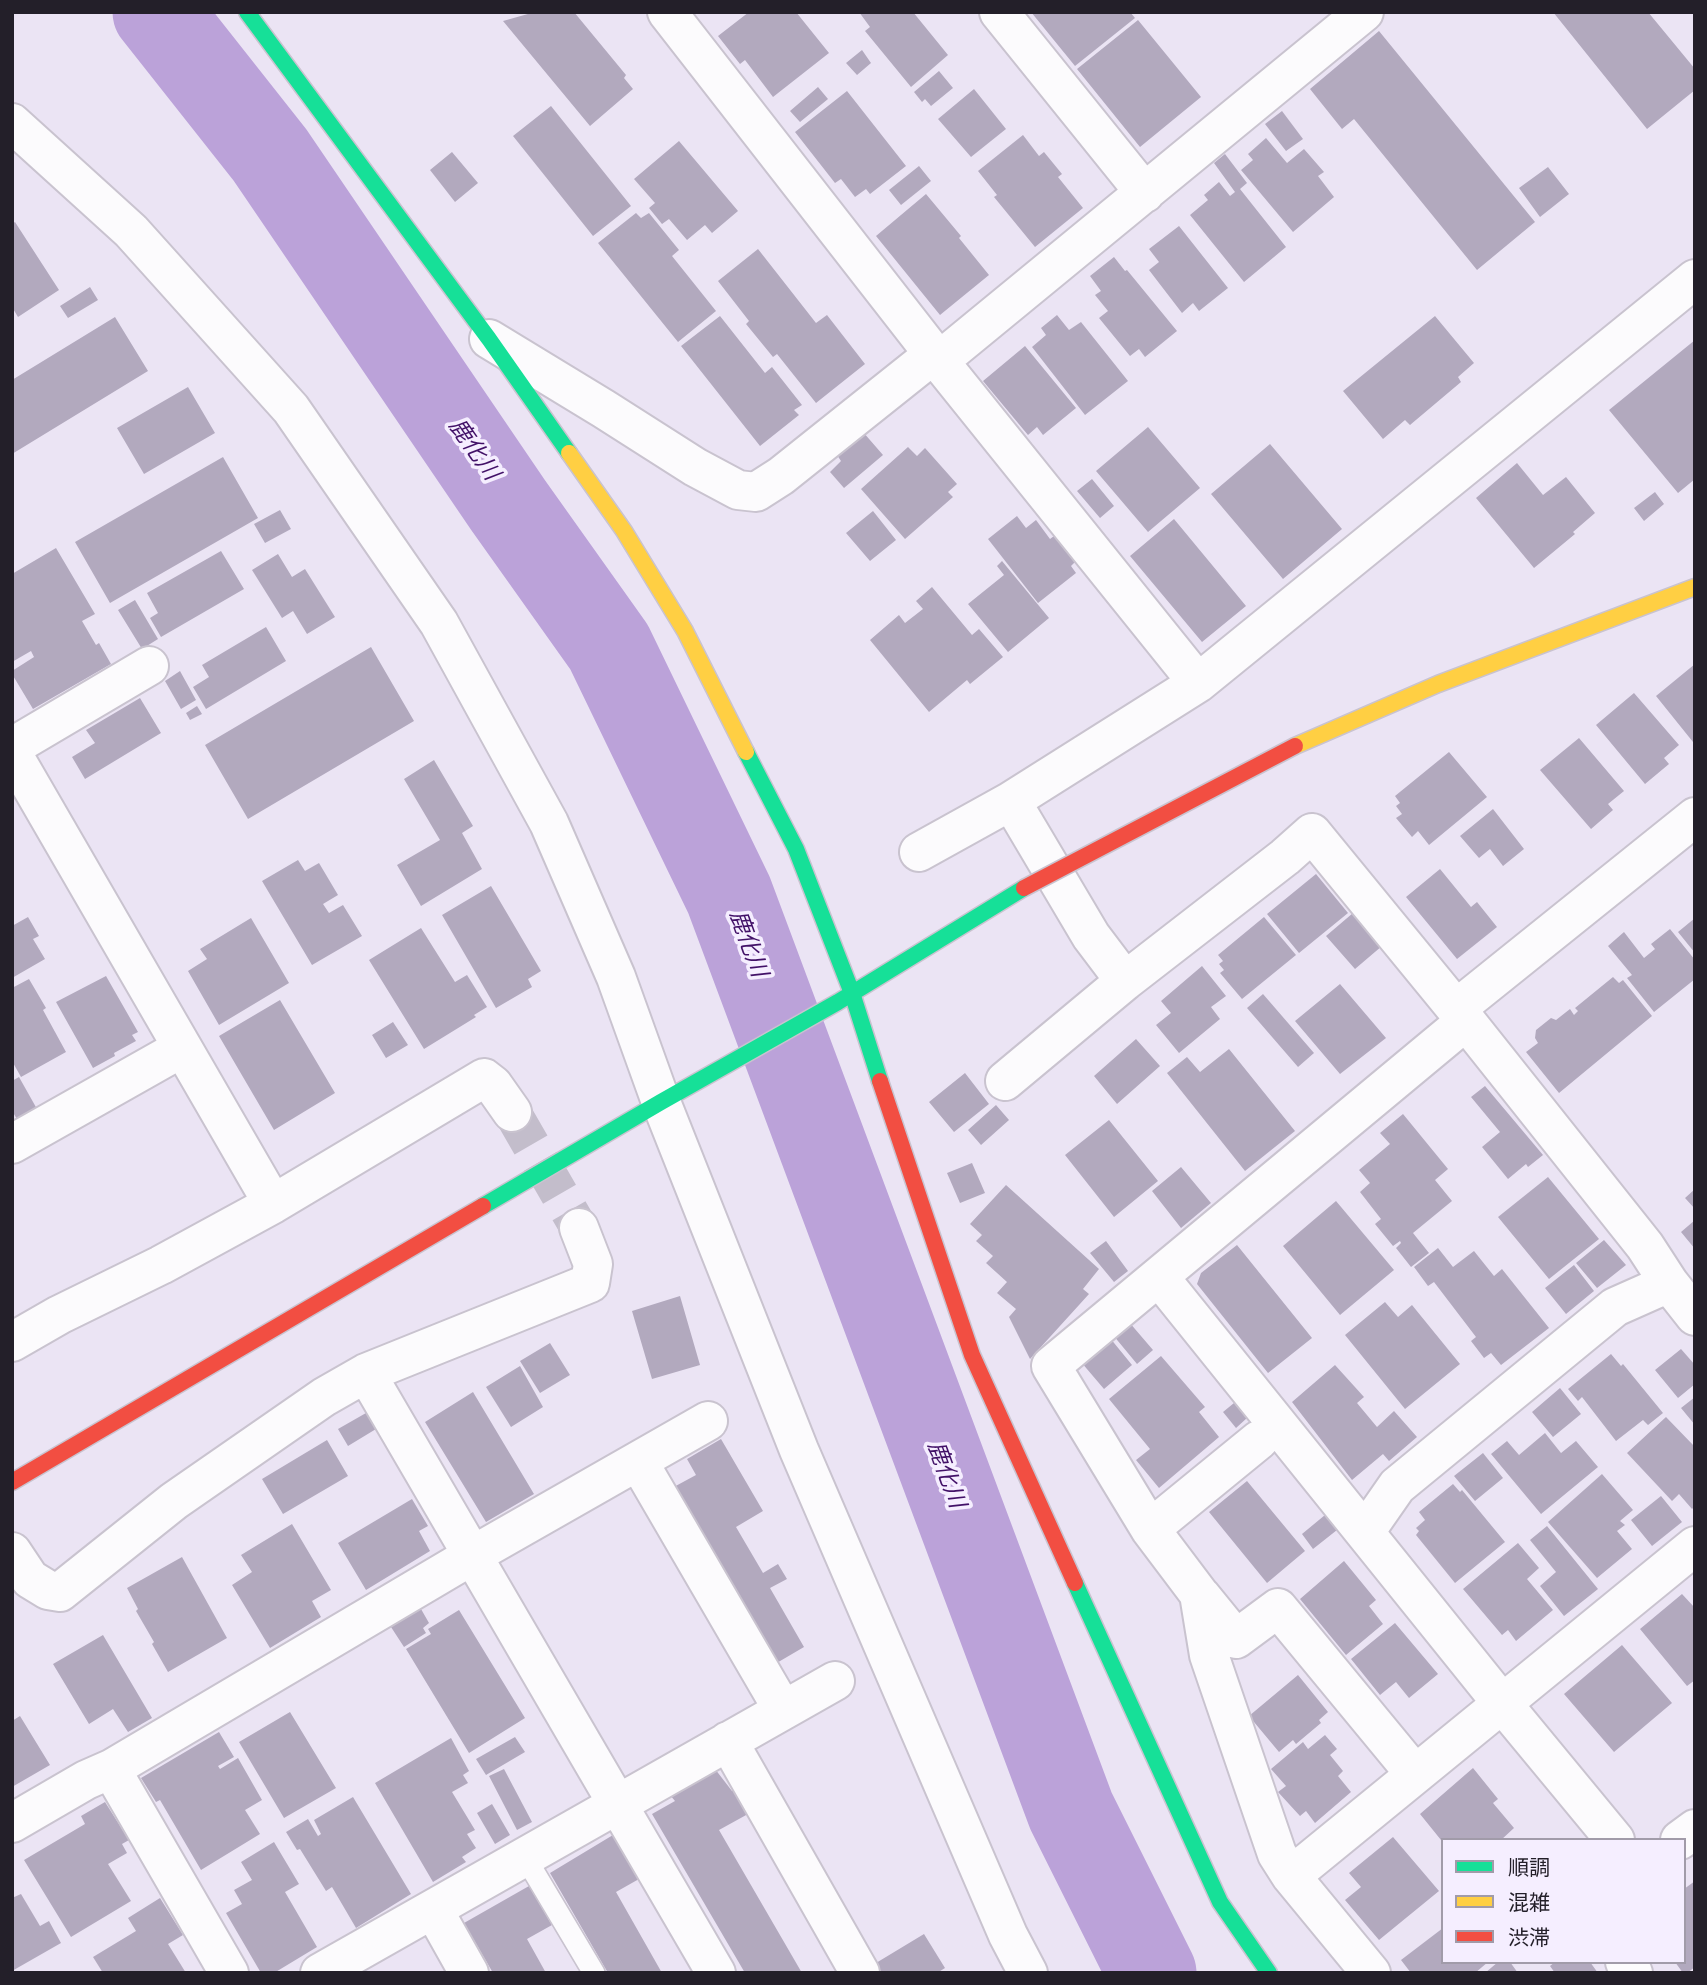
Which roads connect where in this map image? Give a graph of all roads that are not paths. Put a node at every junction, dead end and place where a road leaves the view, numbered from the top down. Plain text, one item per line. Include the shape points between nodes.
1 (247, 12) edge
2 (667, 12) edge
3 (999, 12) edge
4 (1364, 12) edge
5 (12, 122) edge
6 (1145, 193) junction
7 (1695, 279) edge
8 (489, 339) junction
9 (937, 358) junction
10 (1695, 587) edge
11 (149, 666) dead end
12 (1198, 683) junction
13 (12, 747) edge
14 (12, 753) edge
15 (1011, 801) junction
16 (1695, 817) edge
17 (919, 852) dead end
18 (1125, 981) junction
19 (852, 993) junction
20 (1461, 1015) junction
21 (182, 1048) junction
22 (1005, 1081) dead end
23 (670, 1096) junction
24 (512, 1112) tunnel mouth
25 (12, 1144) edge
26 (273, 1204) junction
27 (579, 1228) tunnel mouth
28 (1159, 1277) junction
29 (1669, 1283) junction
30 (1695, 1317) edge
31 (12, 1342) edge
32 (366, 1373) junction
33 (708, 1421) dead end
34 (1259, 1440) dead end
35 (638, 1461) junction
36 (12, 1482) edge
37 (1150, 1529) junction
38 (1365, 1532) junction
39 (1695, 1546) edge
40 (12, 1552) edge
41 (473, 1555) junction
42 (1199, 1594) junction
43 (835, 1681) dead end
44 (1501, 1702) junction
45 (783, 1710) junction
46 (728, 1741) junction
47 (111, 1769) junction
48 (1415, 1773) junction
49 (618, 1804) junction
50 (12, 1823) edge
51 (1613, 1838) edge
52 (525, 1857) junction
53 (1291, 1876) junction
54 (433, 1909) junction
55 (229, 1973) edge
56 (320, 1973) edge
57 (469, 1973) edge
58 (594, 1973) edge
59 (716, 1973) edge
60 (859, 1973) edge
61 (1028, 1973) edge
62 (1269, 1973) edge
63 (1370, 1973) edge

1 - 8 street
2 - 9 street
3 - 6 street
4 - 6 street
5 - 23 street via 131,231 291,409 439,623 549,823
6 - 9 street
7 - 12 street
8 - 9 street via 695,467 738,490 756,492
8 - 19 street via 624,531 685,631 796,849
9 - 12 street
10 - 19 street, bridge via 1437,684 1295,746 1024,888
11 - 13 street
12 - 15 street
14 - 21 street
15 - 17 street
15 - 18 street via 1091,936
16 - 20 street
18 - 20 street via 1312,833
18 - 22 street
19 - 23 street
19 - 62 street via 972,1355 1220,1902
20 - 28 street
20 - 29 street via 1645,1246
21 - 25 street
21 - 26 street
23 - 36 street
23 - 61 street via 799,1450
24 - 26 street via 484,1078
26 - 31 street
27 - 32 street via 593,1264 590,1283
28 - 37 street via 1051,1366
28 - 38 street
29 - 30 street
29 - 38 street via 1615,1307 1594,1324 1397,1486
32 - 40 street via 174,1501 60,1592 30,1579
32 - 41 street
33 - 35 street
34 - 37 street
35 - 41 street
35 - 45 street
37 - 42 street
38 - 44 street
39 - 44 street
41 - 47 street
41 - 49 street
42 - 48 street via 1236,1639 1278,1608
42 - 53 street via 1209,1655 1278,1854
43 - 45 street
44 - 48 street
44 - 51 street
45 - 46 street
46 - 49 street
46 - 60 street
47 - 50 street
47 - 55 street
48 - 53 street
49 - 52 street
49 - 59 street
52 - 54 street
52 - 58 lane
53 - 63 street
54 - 56 street
54 - 57 street

